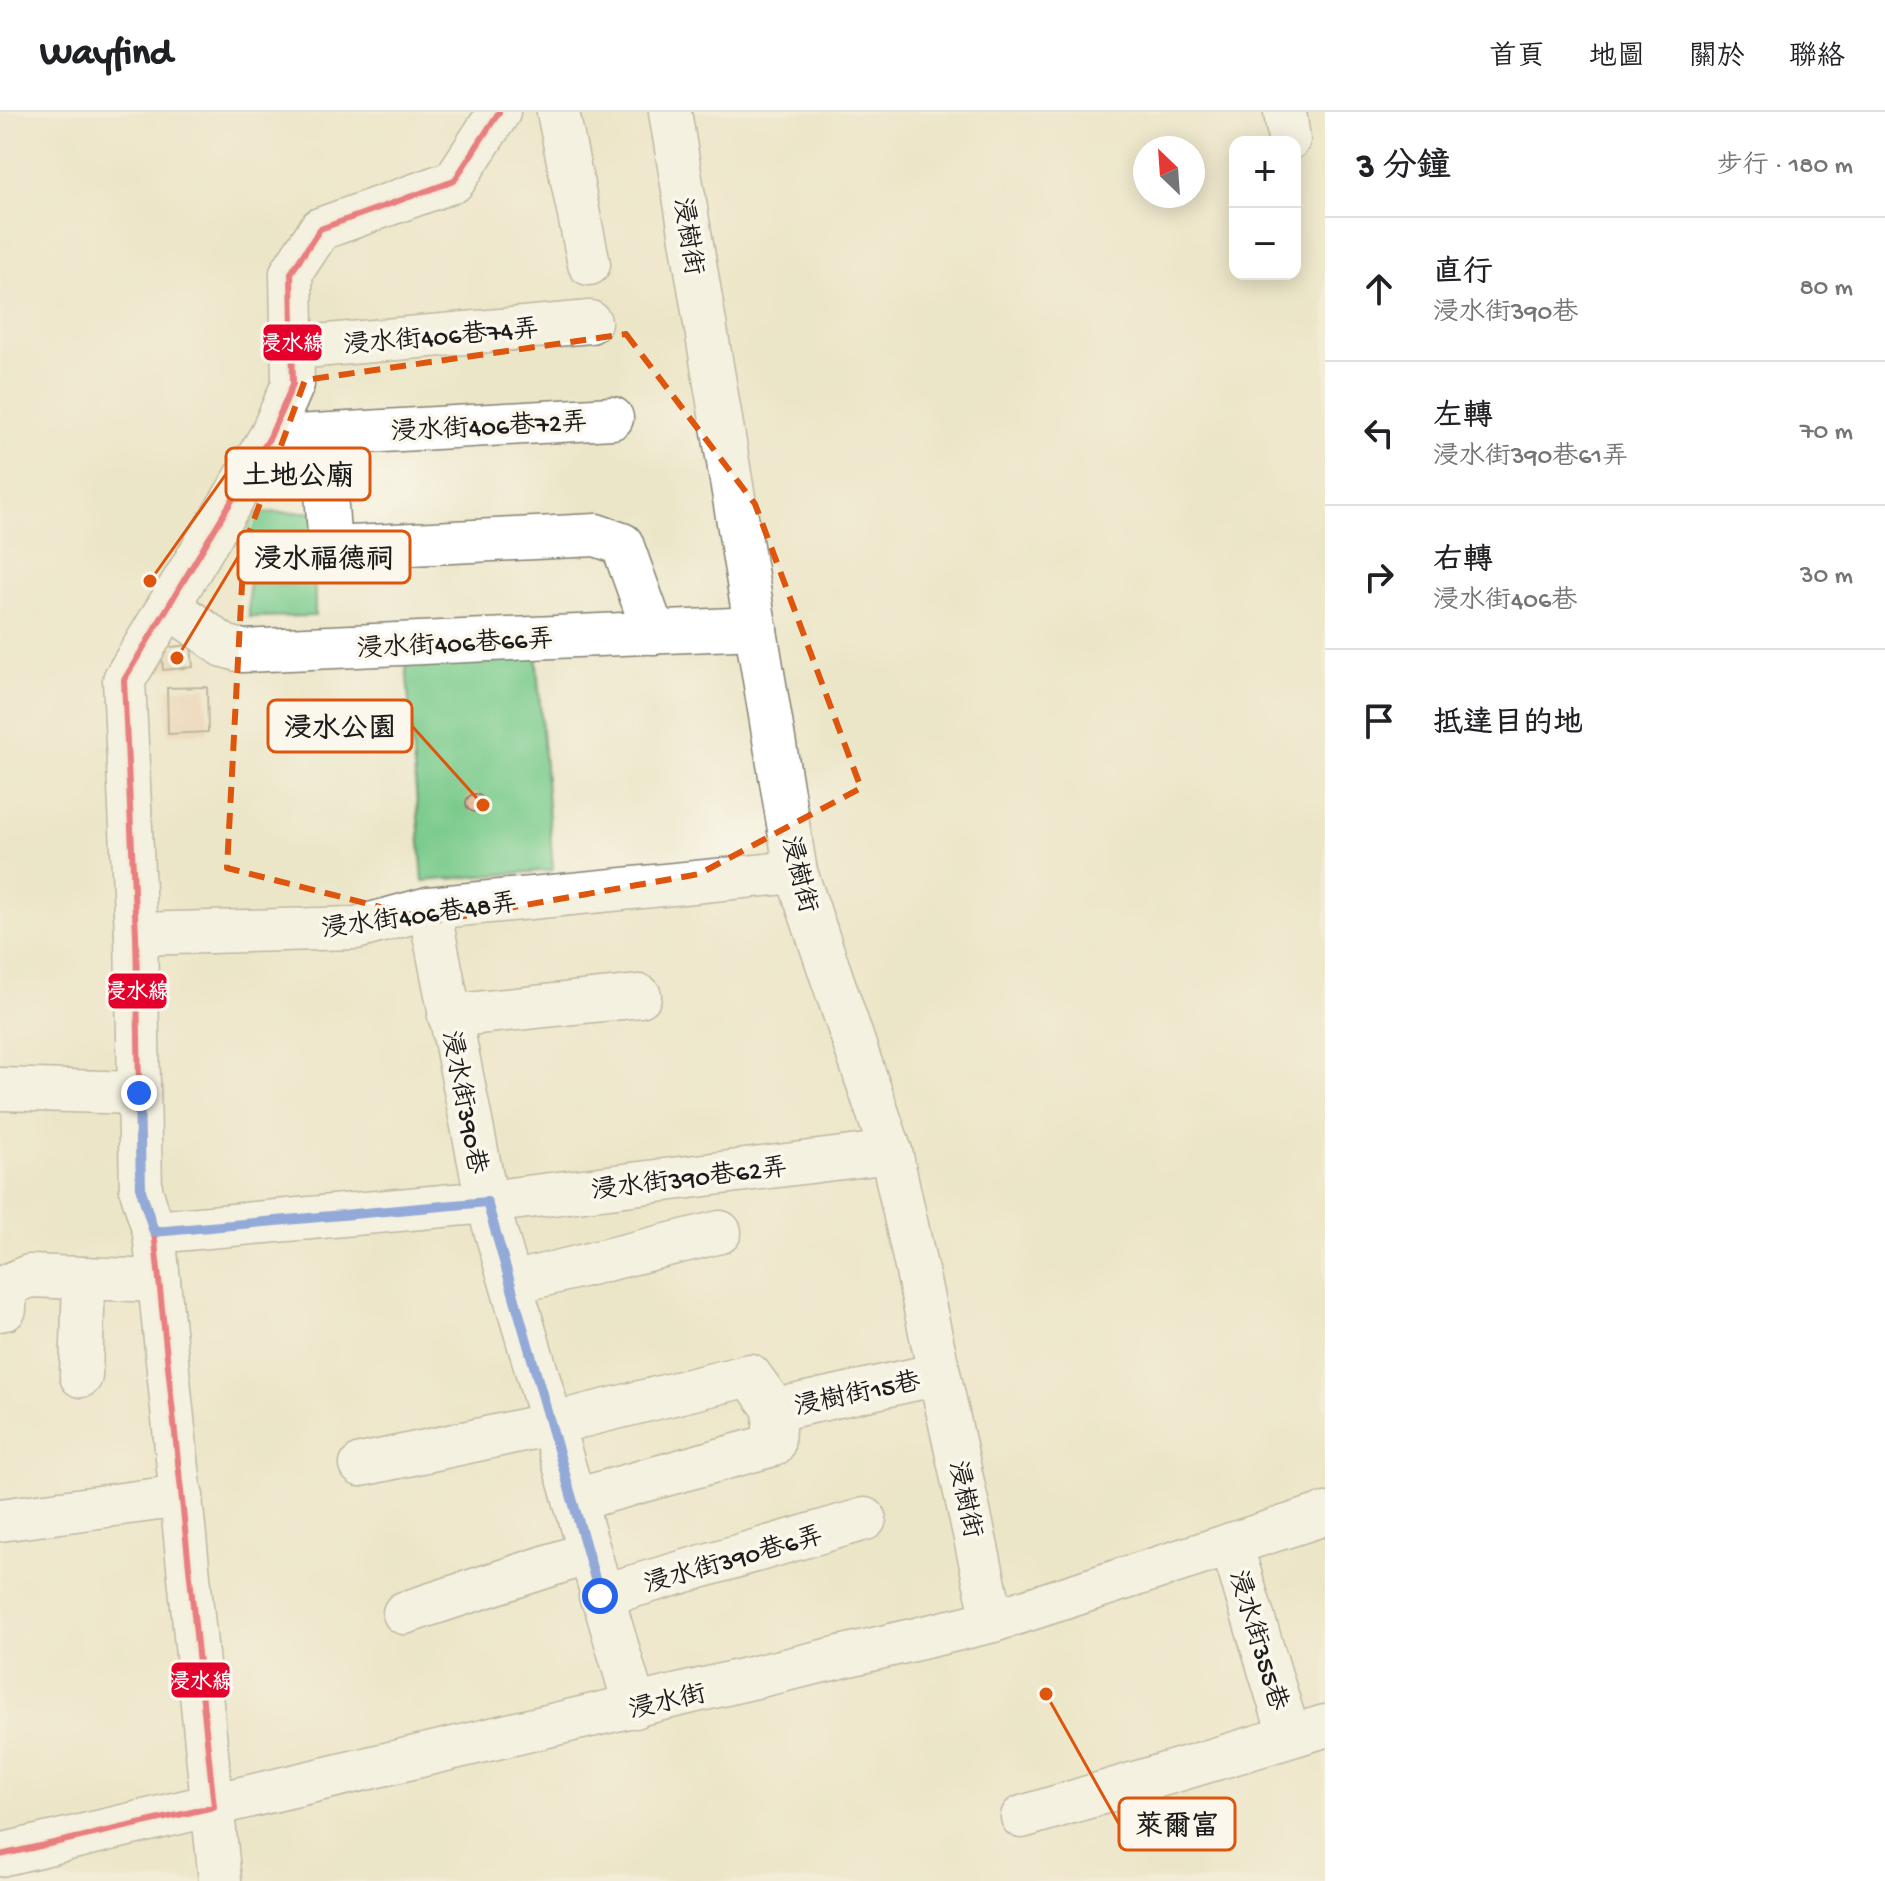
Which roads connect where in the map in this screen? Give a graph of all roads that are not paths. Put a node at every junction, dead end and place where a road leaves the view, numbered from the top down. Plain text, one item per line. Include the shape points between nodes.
1 (499, 112) edge
2 (558, 112) edge
3 (670, 112) edge
4 (589, 264) dead end
5 (590, 322) dead end
6 (293, 348) junction
7 (612, 418) dead end
8 (322, 435) junction
9 (270, 437) junction
10 (169, 606) junction
11 (756, 628) junction
12 (654, 633) junction
13 (796, 872) junction
14 (429, 908) junction
15 (136, 934) junction
16 (640, 996) dead end
17 (449, 1016) junction
18 (0, 1089) edge
19 (139, 1093) junction
20 (891, 1152) junction
21 (487, 1202) junction
22 (154, 1232) junction
23 (720, 1232) dead end
24 (84, 1278) junction
25 (159, 1281) junction
26 (512, 1283) junction
27 (0, 1310) edge
28 (939, 1374) junction
29 (81, 1376) dead end
30 (551, 1424) junction
31 (774, 1427) junction
32 (361, 1465) dead end
33 (182, 1496) junction
34 (575, 1500) junction
35 (1325, 1514) edge
36 (865, 1519) dead end
37 (0, 1520) edge
38 (1231, 1544) junction
39 (588, 1553) junction
40 (600, 1596) junction
41 (404, 1613) dead end
42 (993, 1621) junction
43 (635, 1707) junction
44 (1307, 1731) edge
45 (214, 1807) junction
46 (1022, 1817) dead end
47 (0, 1855) edge
48 (220, 1881) edge

1 - 6 street via 454,181 320,229 291,273
2 - 4 street
3 - 11 street, 浸樹街
5 - 6 street, 浸水街406巷74弄
6 - 9 street via 293,384
7 - 8 street, 浸水街406巷72弄
8 - 9 street, 浸水街406巷72弄
8 - 12 street via 330,548 596,535 622,544
9 - 10 street
10 - 12 street, 浸水街406巷66弄 via 224,646 242,651
10 - 15 street via 124,680
11 - 12 street, 浸水街406巷66弄
11 - 13 street, 浸樹街
13 - 14 street, 浸水街406巷48弄
13 - 20 street, 浸樹街
14 - 15 street, 浸水街406巷48弄 via 356,928
14 - 17 street, 浸水街390巷
15 - 19 street
16 - 17 street
17 - 21 street, 浸水街390巷
18 - 19 street
19 - 22 street via 141,1190
20 - 21 street, 浸水街390巷62弄
20 - 28 street, 浸樹街
21 - 22 street, 浸水街390巷62弄
21 - 26 street, 浸水街390巷
22 - 25 street
23 - 26 street
24 - 25 street
24 - 27 street via 29,1276 6,1286 5,1309
24 - 29 street
25 - 33 street
26 - 30 street, 浸水街390巷
28 - 31 street, 浸樹街15巷
28 - 42 street, 浸樹街
30 - 31 street via 750,1375
30 - 32 street
30 - 34 street, 浸水街390巷
31 - 34 street, 浸樹街15巷
33 - 37 street
33 - 45 street
34 - 39 street, 浸水街390巷
35 - 38 street, 浸水街
36 - 40 street, 浸水街390巷6弄
38 - 42 street, 浸水街
38 - 44 street, 浸水街355巷
39 - 40 street, 浸水街390巷
39 - 41 street
40 - 43 street, 浸水街390巷
42 - 43 street, 浸水街
43 - 45 street, 浸水街
44 - 46 street, 浸水街355巷
45 - 47 street, 浸水街
45 - 48 street

